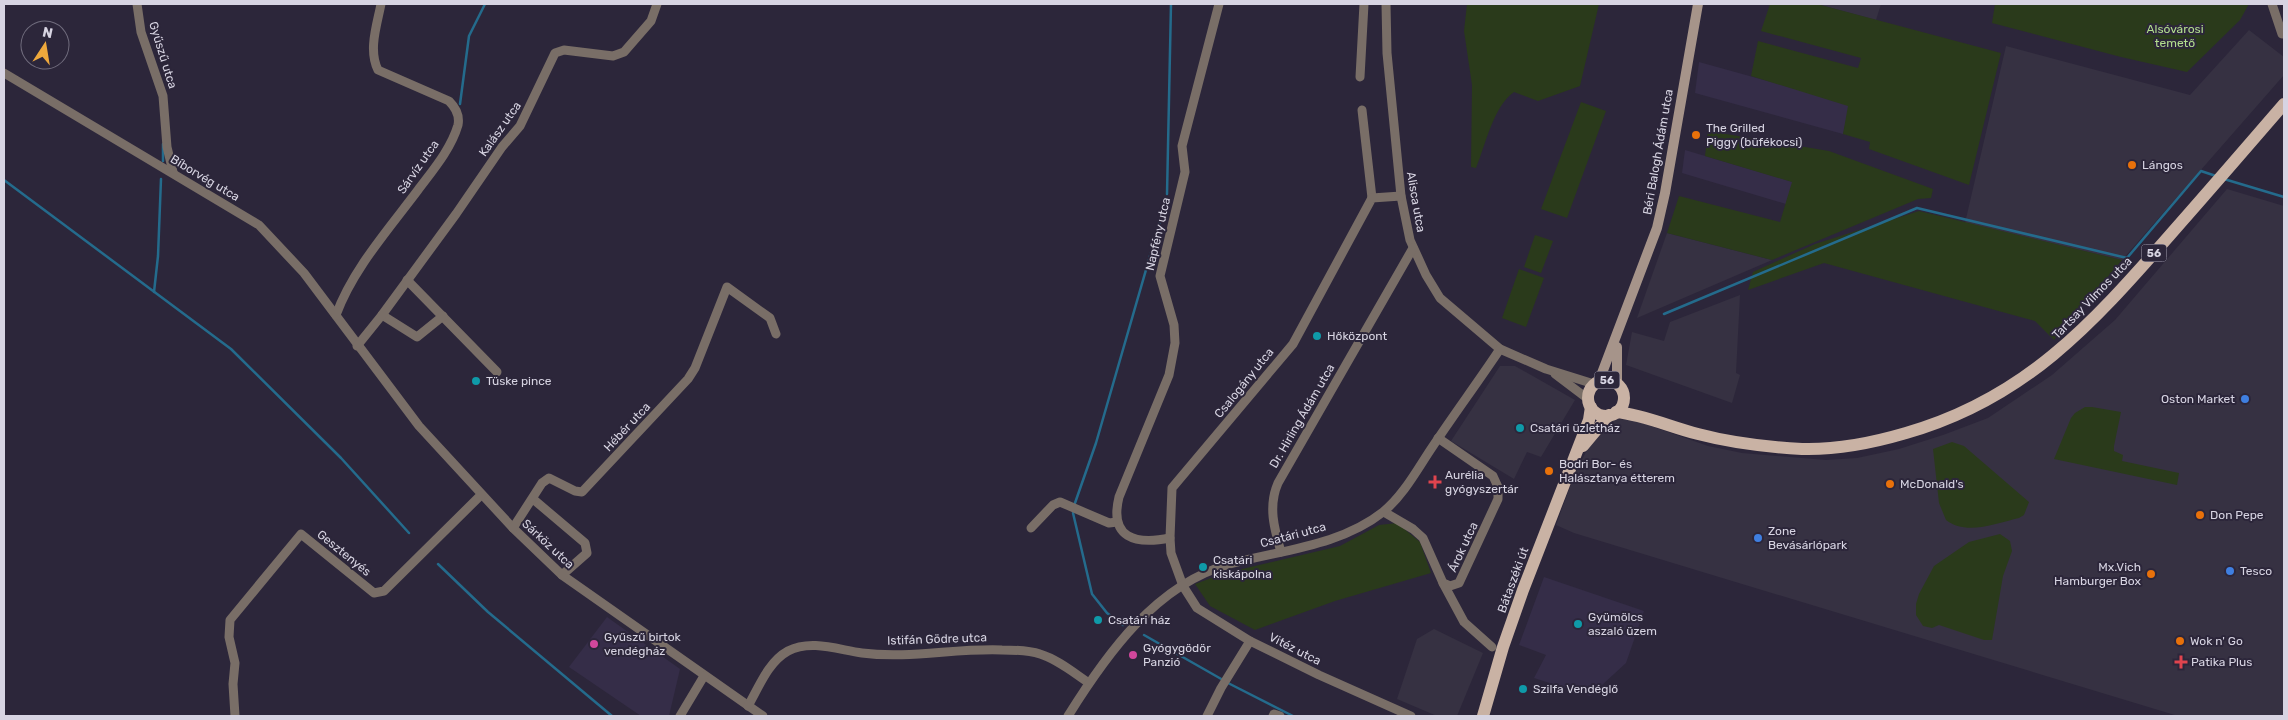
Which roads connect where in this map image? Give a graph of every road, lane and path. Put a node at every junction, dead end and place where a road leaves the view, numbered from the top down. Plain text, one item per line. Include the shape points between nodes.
1 (137, 4) edge
2 (382, 4) edge
3 (657, 4) edge
4 (1219, 4) edge
5 (1364, 4) edge
6 (1386, 4) edge
7 (1698, 4) edge
8 (2272, 4) edge
9 (2282, 34) dead end
10 (4, 73) edge
11 (1360, 77) dead end
12 (2284, 104) edge
13 (1362, 110) dead end
14 (173, 172) junction
15 (1401, 196) junction
16 (1372, 198) junction
17 (1413, 248) junction
18 (407, 280) junction
19 (336, 315) junction
20 (382, 315) junction
21 (443, 316) junction
22 (1619, 329) junction
23 (776, 334) dead end
24 (357, 346) junction
25 (1500, 349) junction
26 (1546, 369) junction
27 (497, 372) dead end
28 (1597, 383) junction
29 (1620, 388) junction
30 (1590, 403) junction
31 (1612, 414) junction
32 (1663, 422) junction
33 (1438, 438) junction
34 (1576, 456) junction
35 (481, 495) junction
36 (533, 499) junction
37 (1384, 512) junction
38 (1117, 522) junction
39 (513, 528) junction
40 (1031, 528) dead end
41 (1170, 538) junction
42 (1281, 552) junction
43 (562, 575) junction
44 (1443, 583) junction
45 (1183, 586) junction
46 (1250, 641) junction
47 (1492, 647) dead end
48 (704, 676) junction
49 (1089, 683) junction
50 (748, 706) junction
51 (235, 716) edge
52 (680, 716) edge
53 (763, 716) edge
54 (1068, 716) edge
55 (1207, 716) edge
56 (1273, 716) edge
57 (1280, 716) edge
58 (1411, 716) edge
59 (1483, 716) edge

1 - 14 street, Gyűszű utca via 141,32 163,96 167,147
2 - 19 street, Sárvíz utca via 374,38 374,61 378,70 449,101 458,113 458,123 437,164 368,255 343,296
3 - 18 street, Kalász utca via 651,21 624,52 613,56 564,50 555,53 520,126
4 - 38 street, Napfény utca via 1182,146 1185,172 1160,276 1174,325 1173,358 1119,497 1115,513
5 - 11 street
6 - 15 street, Alisca utca via 1387,53
7 - 22 street, Béri Balogh Ádám utca via 1661,211
8 - 9 street
10 - 14 street, Bíborvég utca
12 - 32 main road, Tartsay Vilmos utca / 56 via 2140,270 2085,328 2043,365 1981,404 1903,434 1823,448 1787,448 1728,441
13 - 16 street
14 - 19 street, Bíborvég utca via 259,225 304,273
15 - 16 street
15 - 17 street, Alisca utca
16 - 41 street, Csalogány utca via 1293,344 1172,488
17 - 25 street, Alisca utca via 1440,298
17 - 42 street, Dr. Hirling Ádám utca via 1278,483 1272,504
18 - 20 street, Kalász utca
18 - 21 street
19 - 24 street, Bíborvég utca
20 - 21 street via 417,337
20 - 24 street, Kalász utca
21 - 27 street
22 - 28 street, Béri Balogh Ádám utca
22 - 29 street, Béri Balogh Ádám utca via 1616,350
23 - 36 street, Hébér utca via 770,318 727,287 695,368 675,394 582,492 549,478 542,483
24 - 35 street, Sárköz utca via 419,426
25 - 26 street, Alisca utca
25 - 33 street, Csatári utca
26 - 28 street, Alisca utca
26 - 30 street, Alisca utca
28 - 29 main road, 56 via 1608,380
28 - 30 main road, 56 via 1590,391
29 - 31 main road, 56 via 1623,403
29 - 32 main road, 56 via 1638,406
30 - 31 main road, 56 via 1597,413
30 - 34 main road, 56 via 1589,420
31 - 32 main road, 56
31 - 34 main road, 56
33 - 37 street, Csatári utca
33 - 44 street, Árok utca via 1493,476 1498,487 1498,499 1464,576 1456,585
34 - 59 main road, Bátaszéki út / 56 via 1512,621
35 - 39 street, Sárköz utca
35 - 51 street, Gesztenyés via 384,591 374,593 301,534 230,620 229,637 235,663
36 - 39 street, Hébér utca
36 - 43 street via 587,548 587,553
37 - 42 street, Csatári utca via 1337,536
37 - 44 street, Árok utca via 1423,538
38 - 40 street via 1109,523 1060,502 1052,505
38 - 41 street via 1127,536 1139,540
39 - 43 street, Sárköz utca
41 - 45 street, Csalogány utca
42 - 45 street, Csatári utca via 1228,565
43 - 48 street, Sárköz utca
44 - 47 street via 1464,622
45 - 46 street, Vitéz utca via 1197,608
45 - 49 street, Csatári utca via 1139,621
46 - 55 street
46 - 58 street, Vitéz utca
48 - 50 street, Sárköz utca
48 - 52 street
49 - 50 street, Istifán Gödre utca via 1040,654 1022,651 982,649 891,654 804,646 789,651 772,665
49 - 54 street, Csatári utca
50 - 53 street, Sárköz utca
56 - 57 street

